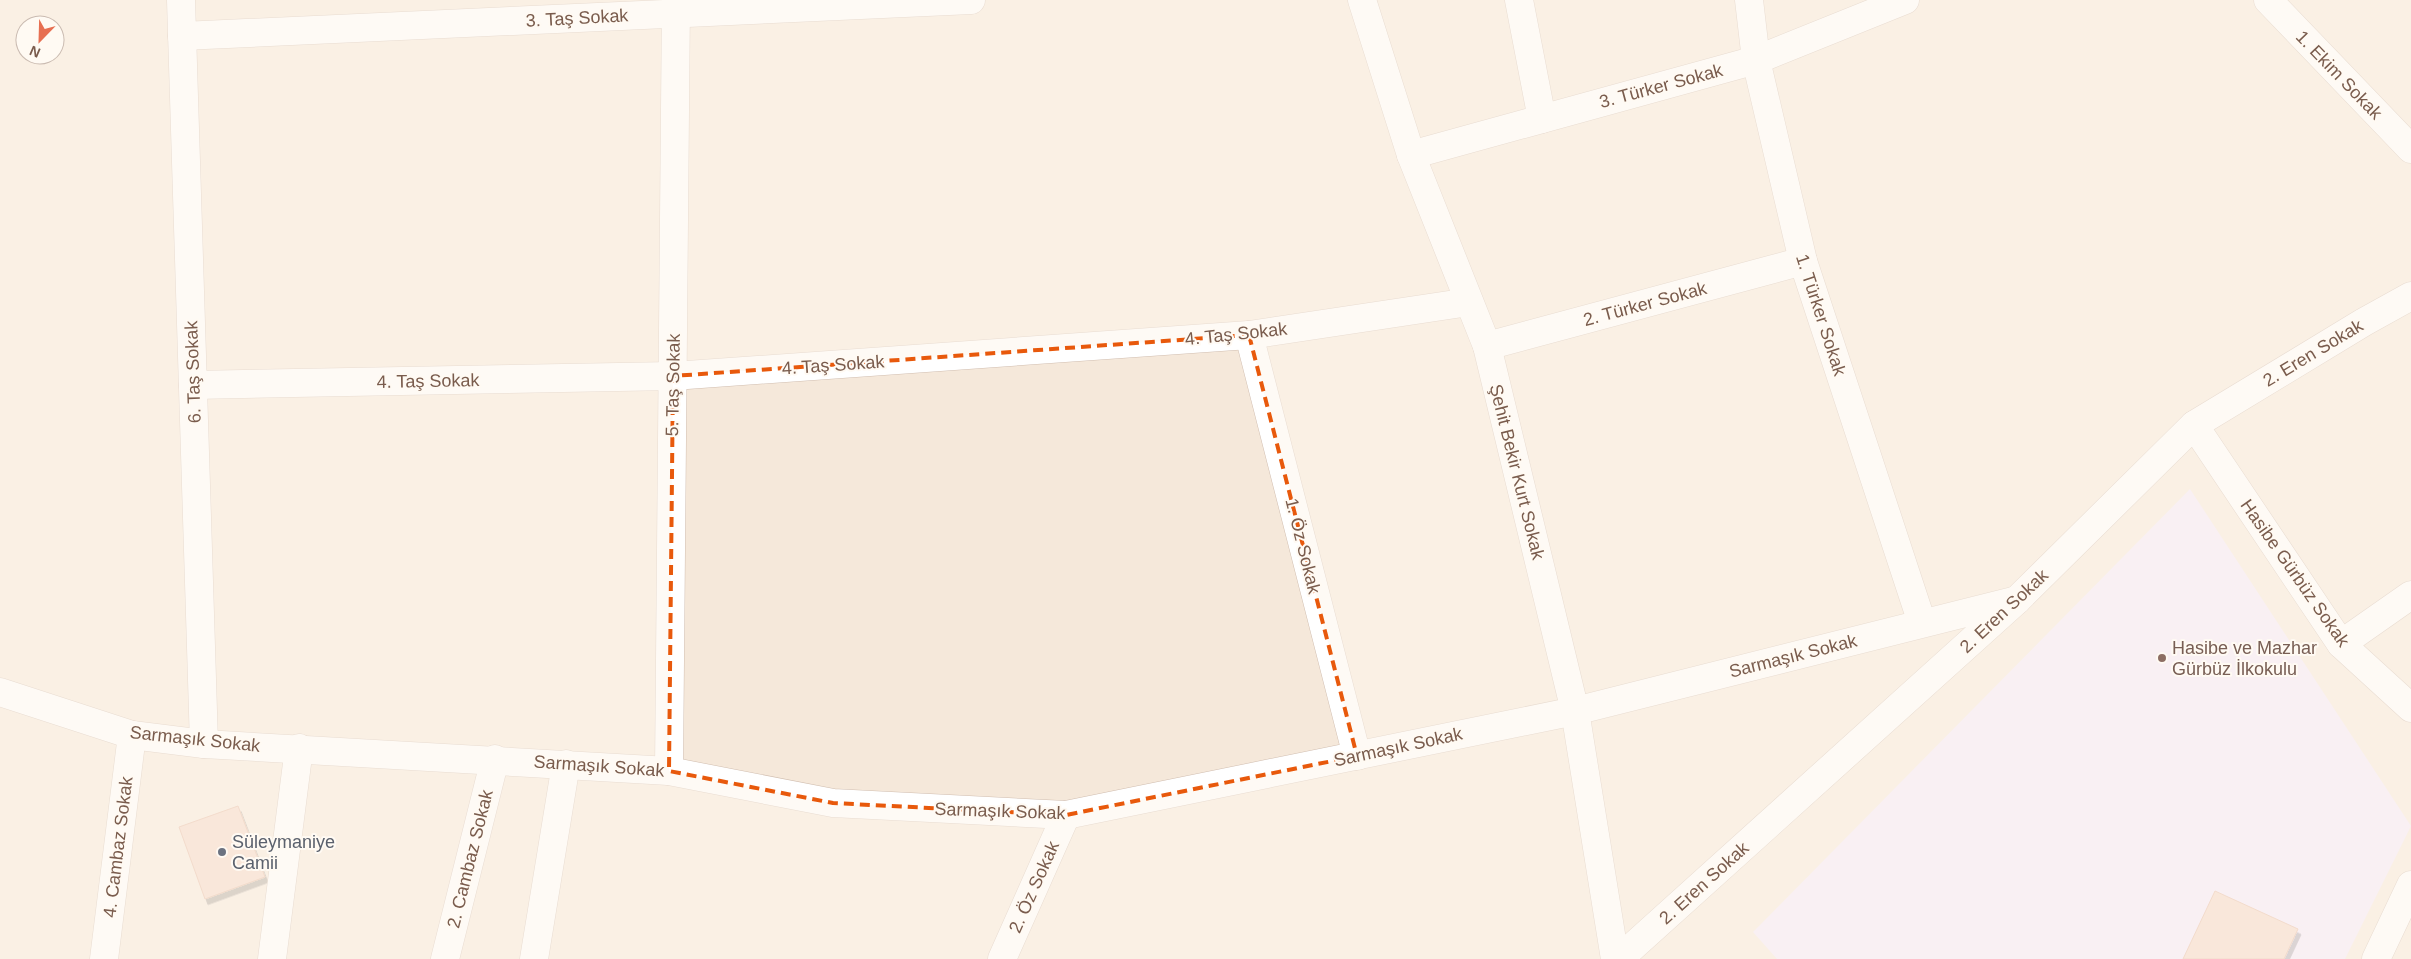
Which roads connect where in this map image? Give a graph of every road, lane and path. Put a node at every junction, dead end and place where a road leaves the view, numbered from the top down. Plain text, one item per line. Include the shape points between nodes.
1 (181, 0) edge
2 (971, 0) edge
3 (1362, 0) edge
4 (1519, 0) edge
5 (1749, 0) edge
6 (1905, 0) edge
7 (2268, 0) edge
8 (676, 7) edge
9 (182, 36) junction
10 (1756, 60) junction
11 (1542, 119) junction
12 (2411, 149) edge
13 (1411, 155) junction
14 (1803, 262) junction
15 (2411, 296) edge
16 (1469, 302) junction
17 (1249, 335) junction
18 (1486, 346) junction
19 (673, 376) junction
20 (193, 385) junction
21 (2194, 425) junction
22 (2411, 594) edge
23 (2017, 600) junction
24 (1922, 624) junction
25 (2340, 644) junction
26 (0, 692) edge
27 (2411, 708) edge
28 (1575, 711) junction
29 (132, 735) junction
30 (204, 744) junction
31 (300, 748) junction
32 (1357, 756) junction
33 (495, 759) junction
34 (566, 764) junction
35 (669, 771) junction
36 (1066, 815) junction
37 (2411, 885) edge
38 (104, 959) edge
39 (272, 959) edge
40 (445, 959) edge
41 (534, 959) edge
42 (1002, 959) edge
43 (1615, 959) edge
44 (1619, 959) edge
45 (2376, 959) edge

1 - 9 street, 6. Taş Sokak
2 - 8 street, 3. Taş Sokak
3 - 13 street, Şehit Bekir Kurt Sokak
4 - 11 street
5 - 10 street, 1. Türker Sokak
6 - 10 street, 3. Türker Sokak
7 - 12 street, 1. Ekim Sokak
8 - 9 street, 3. Taş Sokak
8 - 19 street, 5. Taş Sokak
9 - 20 street, 6. Taş Sokak
10 - 11 street, 3. Türker Sokak
10 - 14 street, 1. Türker Sokak
11 - 13 street, 3. Türker Sokak
13 - 16 street, Şehit Bekir Kurt Sokak
14 - 18 street, 2. Türker Sokak
14 - 24 street, 1. Türker Sokak
15 - 21 street, 2. Eren Sokak
16 - 17 street, 4. Taş Sokak
16 - 18 street, Şehit Bekir Kurt Sokak
17 - 19 street, 4. Taş Sokak
17 - 32 street, 1. Öz Sokak
18 - 28 street, Şehit Bekir Kurt Sokak
19 - 20 street, 4. Taş Sokak
19 - 35 street, 5. Taş Sokak
20 - 30 street, 6. Taş Sokak
21 - 23 street, 2. Eren Sokak
21 - 25 street, Hasibe Gürbüz Sokak
22 - 25 street
23 - 24 street, Sarmaşık Sokak
23 - 44 street, 2. Eren Sokak
24 - 28 street, Sarmaşık Sokak
25 - 27 street, Hasibe Gürbüz Sokak
26 - 29 street, Sarmaşık Sokak
28 - 32 street, Sarmaşık Sokak
28 - 43 street, Şehit Bekir Kurt Sokak
29 - 30 street, Sarmaşık Sokak
29 - 38 street, 4. Cambaz Sokak
30 - 31 street, Sarmaşık Sokak
31 - 33 street, Sarmaşık Sokak
31 - 39 street
32 - 36 street, Sarmaşık Sokak
33 - 34 street, Sarmaşık Sokak
33 - 40 street, 2. Cambaz Sokak
34 - 35 street, Sarmaşık Sokak
34 - 41 street
35 - 36 street, Sarmaşık Sokak via 834,803
36 - 42 street, 2. Öz Sokak
37 - 45 street

